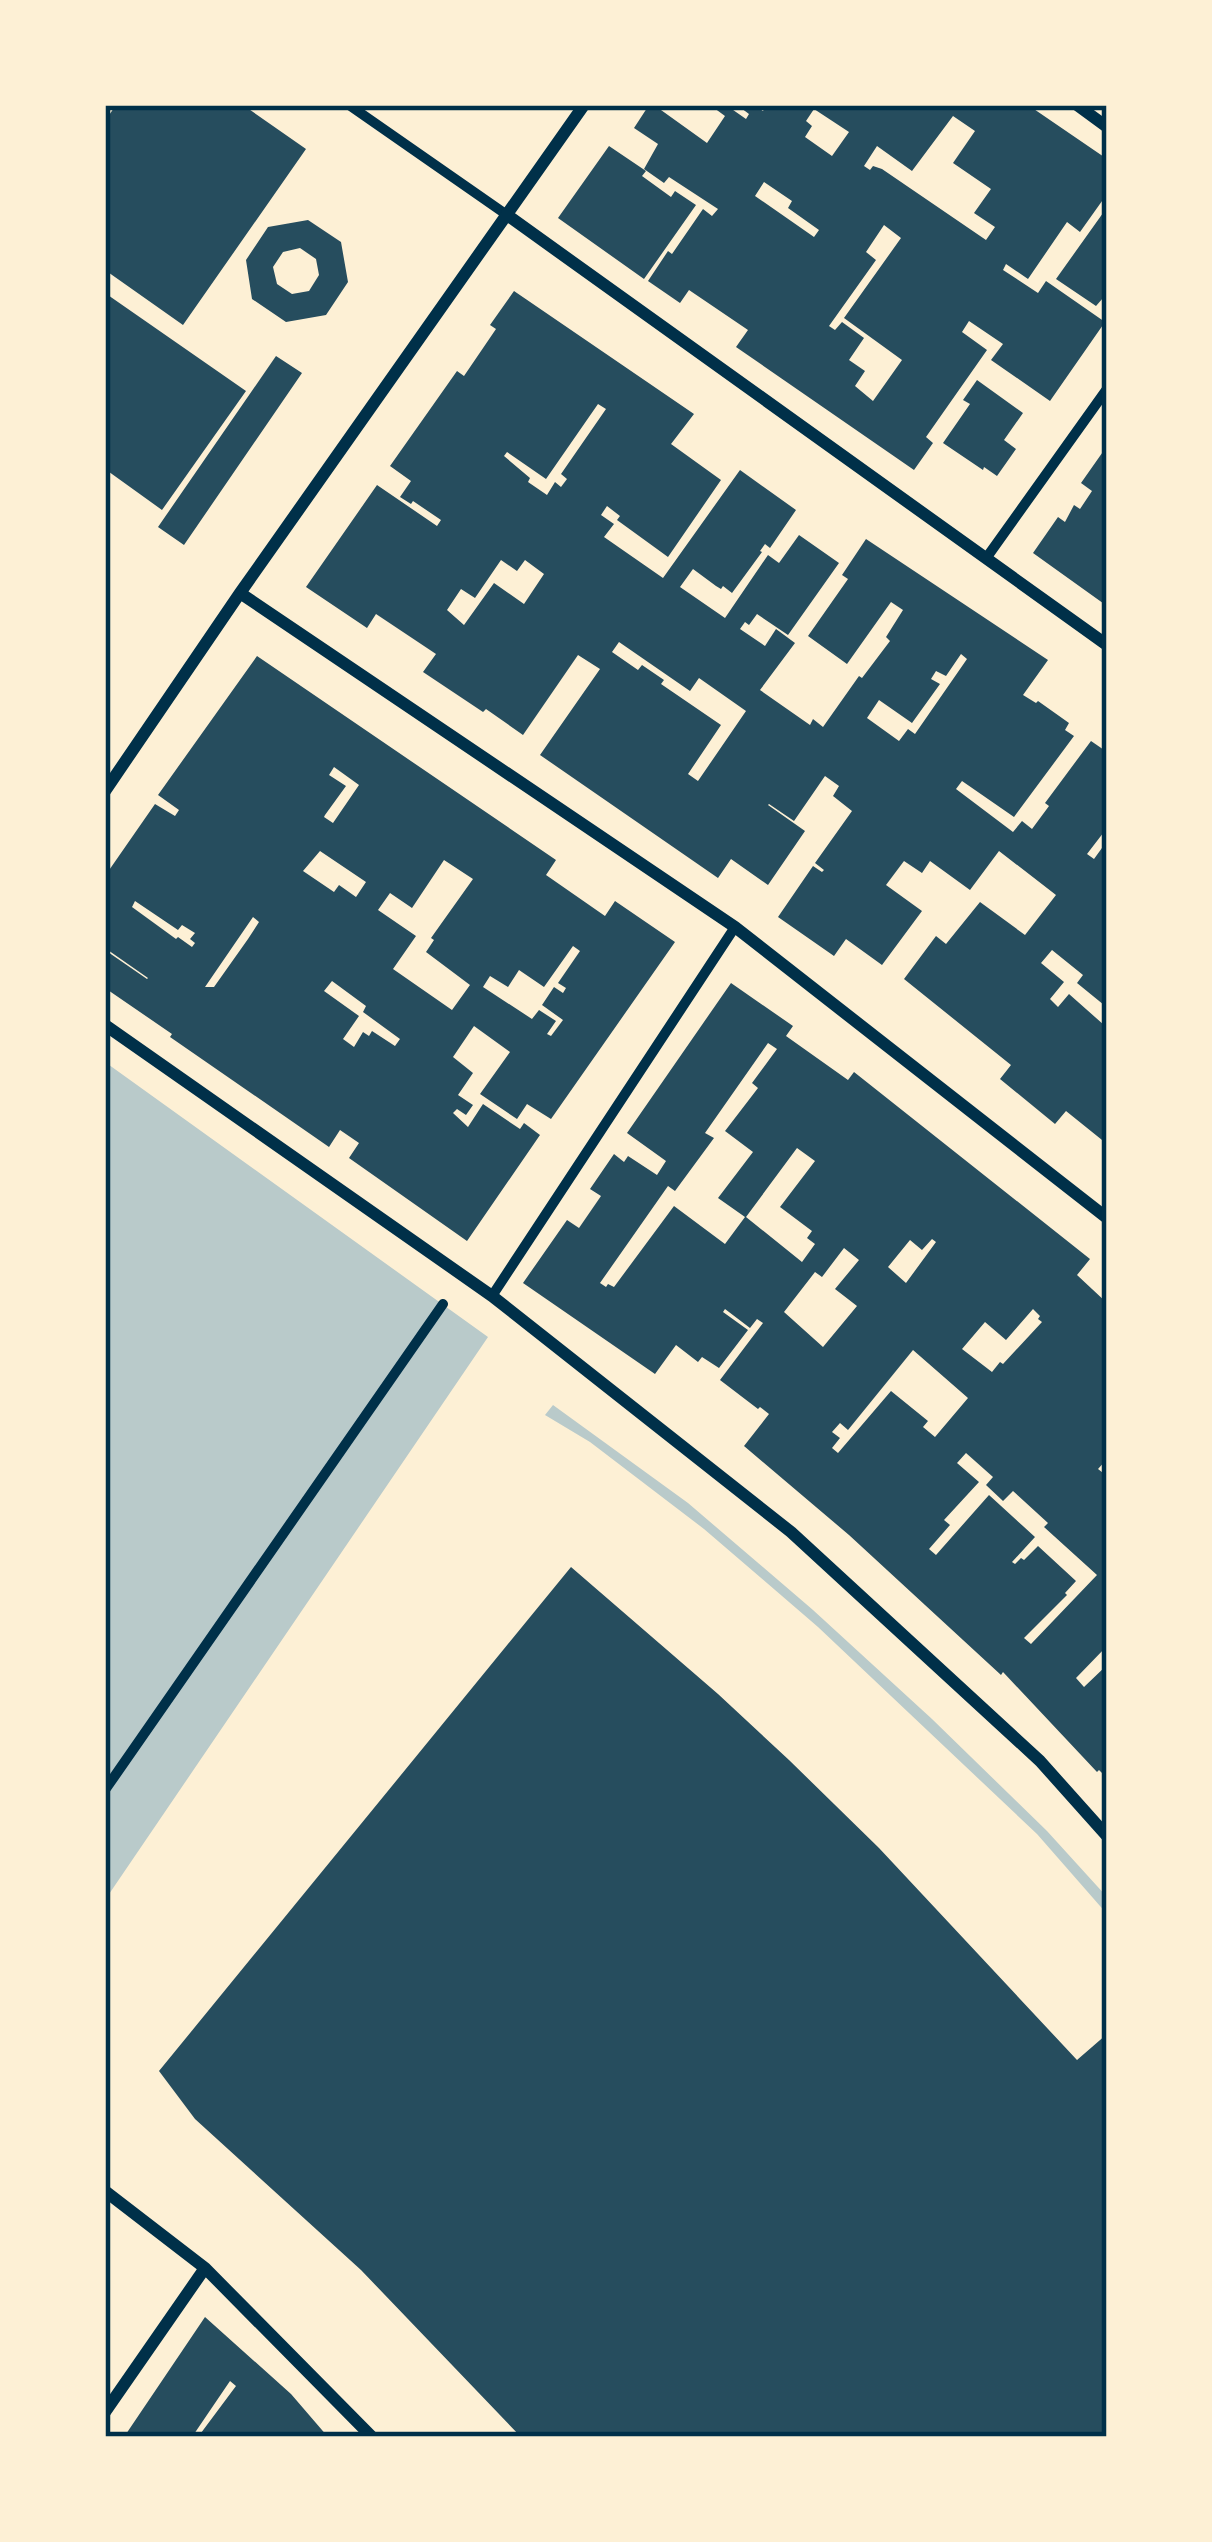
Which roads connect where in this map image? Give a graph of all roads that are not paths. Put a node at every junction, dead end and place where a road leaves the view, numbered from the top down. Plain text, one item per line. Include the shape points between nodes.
1 (349, 105) edge
2 (584, 105) edge
3 (1077, 105) edge
4 (1107, 127) edge
5 (507, 215) junction
6 (1107, 389) edge
7 (987, 557) junction
8 (240, 593) junction
9 (1107, 645) edge
10 (105, 791) edge
11 (735, 927) junction
12 (105, 1025) edge
13 (1107, 1218) edge
14 (492, 1296) junction
15 (443, 1304) dead end
16 (105, 1790) edge
17 (1107, 1836) edge
18 (105, 2191) edge
19 (206, 2268) junction
20 (105, 2413) edge
21 (372, 2437) edge

1 - 5 street
2 - 5 street
3 - 4 street
5 - 7 street
5 - 8 street
6 - 7 street
7 - 9 street
8 - 10 street
8 - 11 street
11 - 13 street
11 - 14 street
12 - 14 street
14 - 17 street via 791,1532 1040,1761
15 - 16 street
18 - 19 street
19 - 20 street
19 - 21 street

